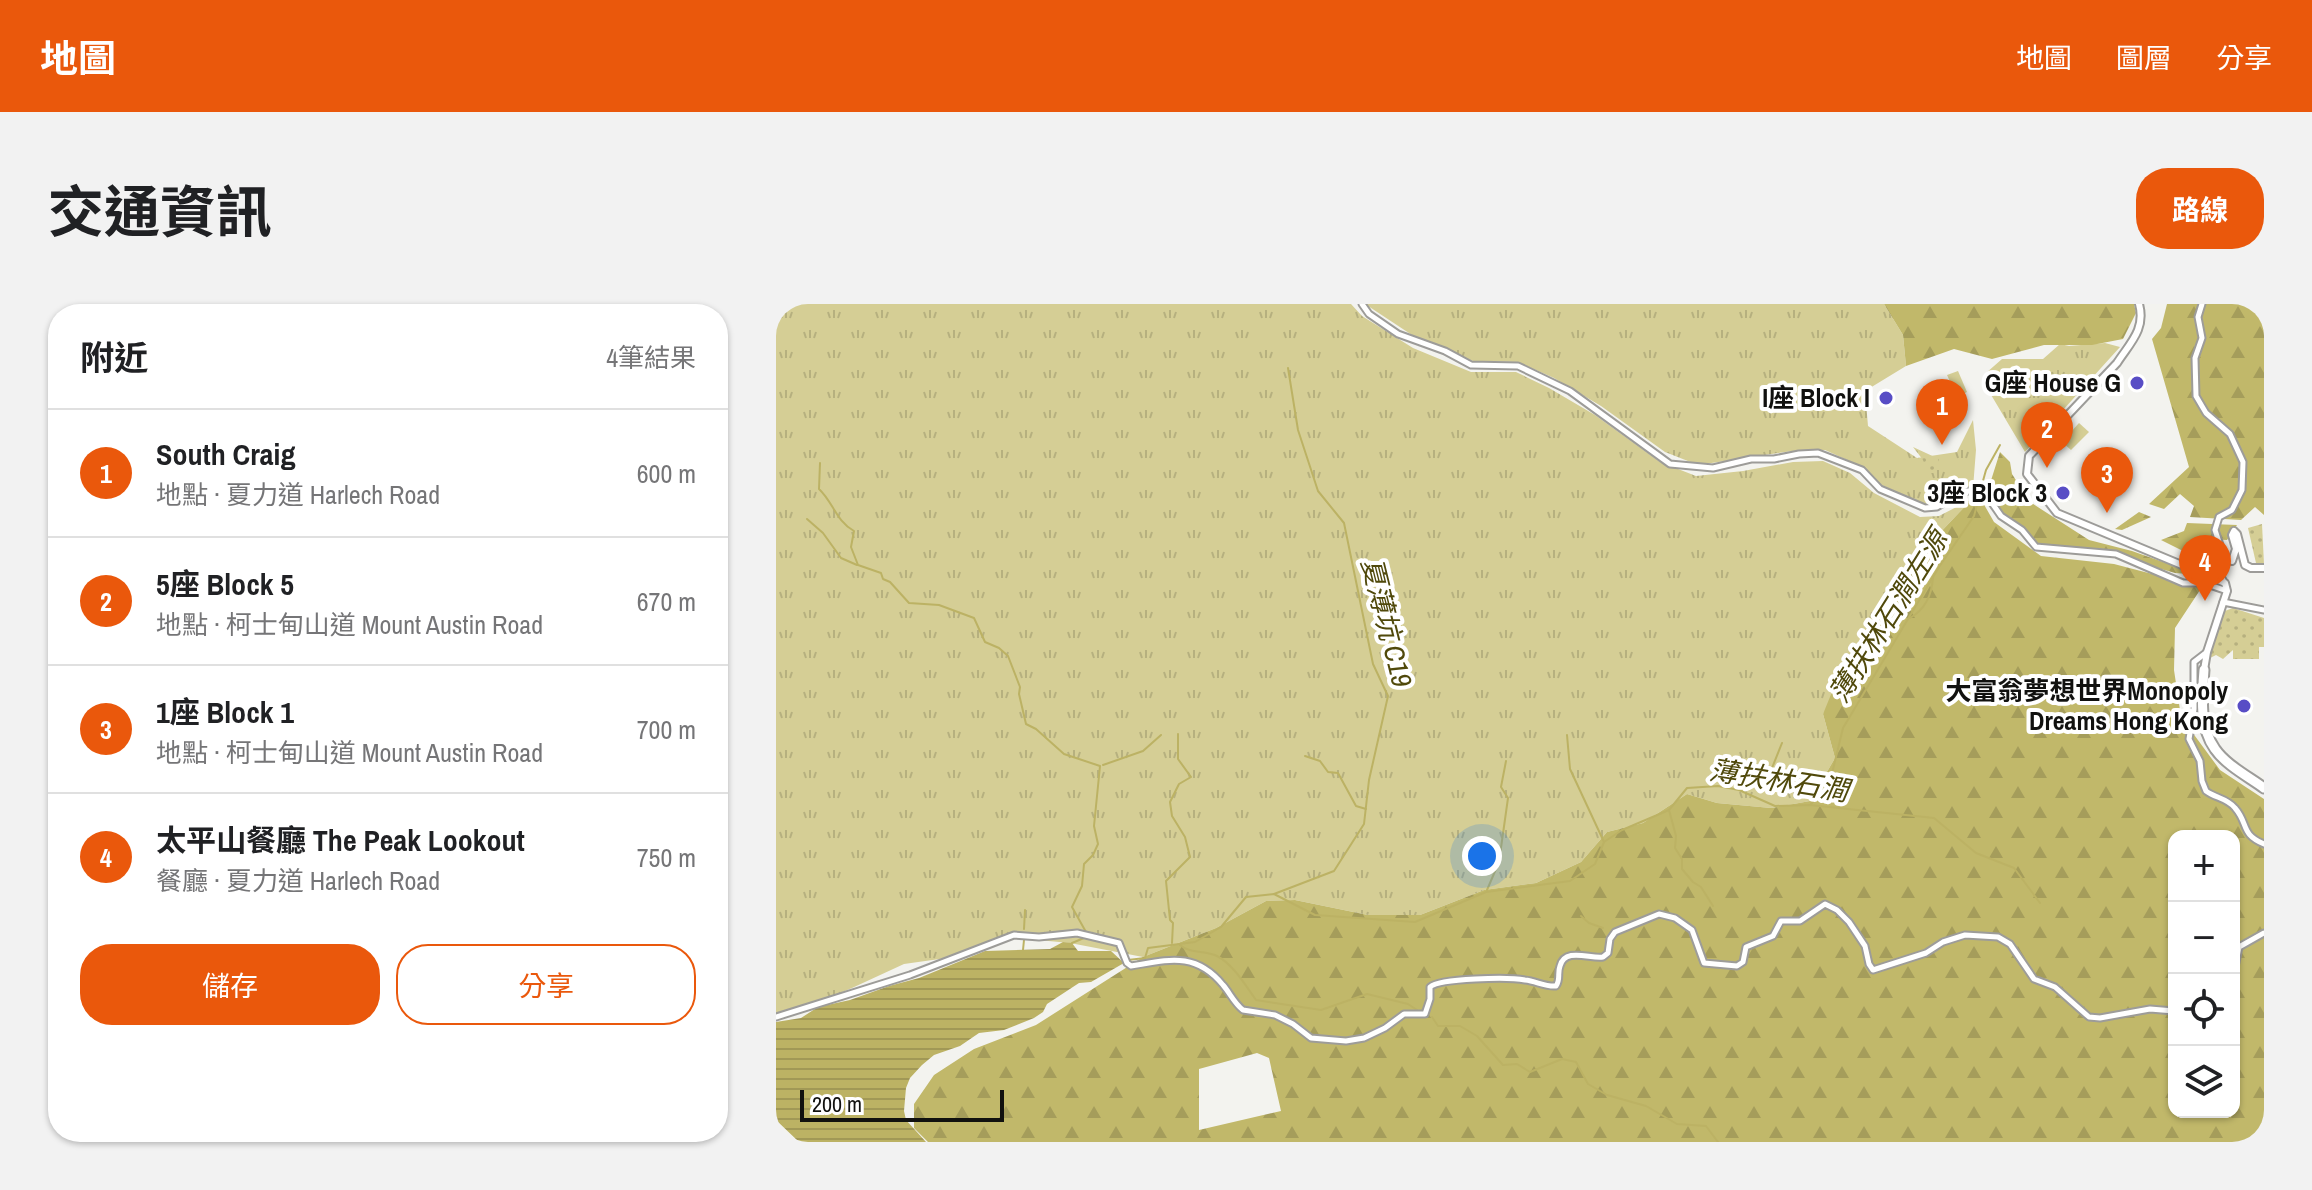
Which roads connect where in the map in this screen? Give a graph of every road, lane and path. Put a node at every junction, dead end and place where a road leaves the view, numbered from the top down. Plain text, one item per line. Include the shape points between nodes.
1 (1362, 304) edge
2 (2139, 304) edge
3 (2202, 304) edge
4 (2232, 561) dead end
5 (2264, 568) edge
6 (2226, 587) junction
7 (2223, 602) junction
8 (2264, 610) edge
9 (2207, 652) junction
10 (2204, 670) joint
11 (2264, 788) edge
12 (2264, 844) edge
13 (2264, 933) edge
14 (2240, 946) edge
15 (2168, 1010) edge
16 (776, 1017) edge

1 - 6 street via 1398,334 1471,365 1518,366 1562,386 1670,464 1713,468 1814,453 1860,469 1880,489 1925,508 1935,508 1956,494 1985,493 2001,516 2036,547 2116,554 2183,583
2 - 6 street via 2142,324 2126,350 2029,456 2027,474 2057,513
3 - 6 street via 2196,396 2230,434 2243,462 2243,489 2231,510 2218,518 2214,531 2221,548 2215,565
4 - 5 street via 2234,531 2245,566
6 - 7 street
7 - 8 street
7 - 9 street
9 - 10 street
9 - 12 street via 2193,666 2189,741 2206,791 2230,802 2249,836
10 - 11 main road via 2203,709 2215,750
13 - 14 street
15 - 16 street via 2090,1017 2055,987 2034,979 2012,945 1998,937 1968,934 1873,970 1849,922 1825,904 1800,921 1781,921 1773,936 1746,947 1737,966 1704,963 1692,930 1675,918 1656,914 1615,932 1603,957 1566,958 1556,986 1497,976 1437,982 1430,987 1425,1014 1404,1014 1354,1041 1311,1038 1275,1015 1243,1010 1217,978 1188,961 1159,959 1136,966 1127,963 1123,948 1113,940 1081,933 1007,937 910,975

